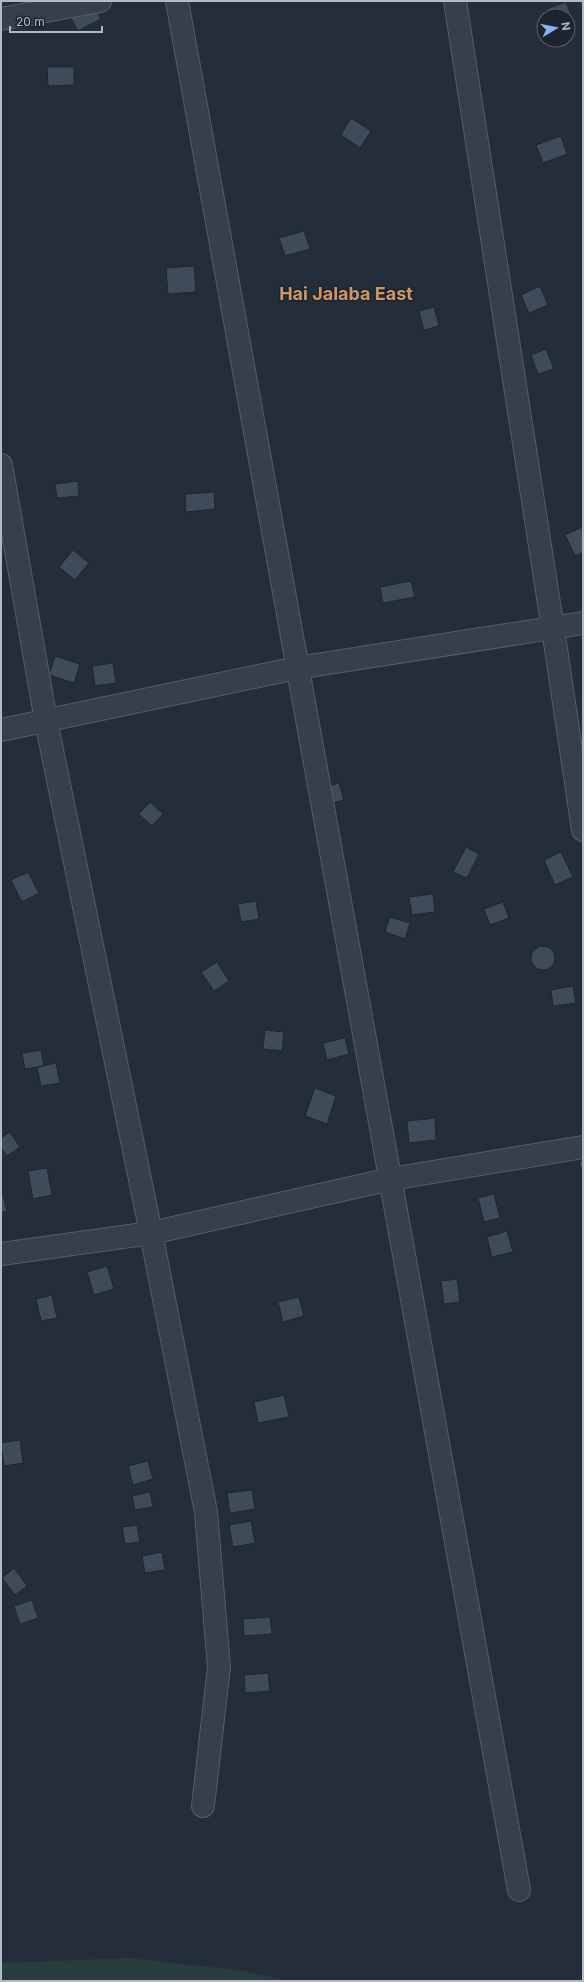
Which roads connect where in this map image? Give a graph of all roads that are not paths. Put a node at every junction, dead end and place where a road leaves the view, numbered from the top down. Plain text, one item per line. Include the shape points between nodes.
1 (100, 1) edge
2 (177, 1) edge
3 (455, 1) edge
4 (1, 19) edge
5 (1, 465) edge
6 (583, 623) edge
7 (553, 629) junction
8 (297, 668) junction
9 (46, 721) junction
10 (1, 730) edge
11 (583, 830) edge
12 (583, 1147) edge
13 (391, 1179) junction
14 (151, 1233) junction
15 (1, 1254) edge
16 (203, 1806) dead end
17 (519, 1890) dead end

1 - 4 street
2 - 8 street
3 - 7 street
5 - 9 street
6 - 7 street
7 - 8 street
7 - 11 street
8 - 9 street
8 - 13 street
9 - 10 street
9 - 14 street
12 - 13 street
13 - 14 street
13 - 17 street
14 - 15 street
14 - 16 street via 206,1512 219,1667

